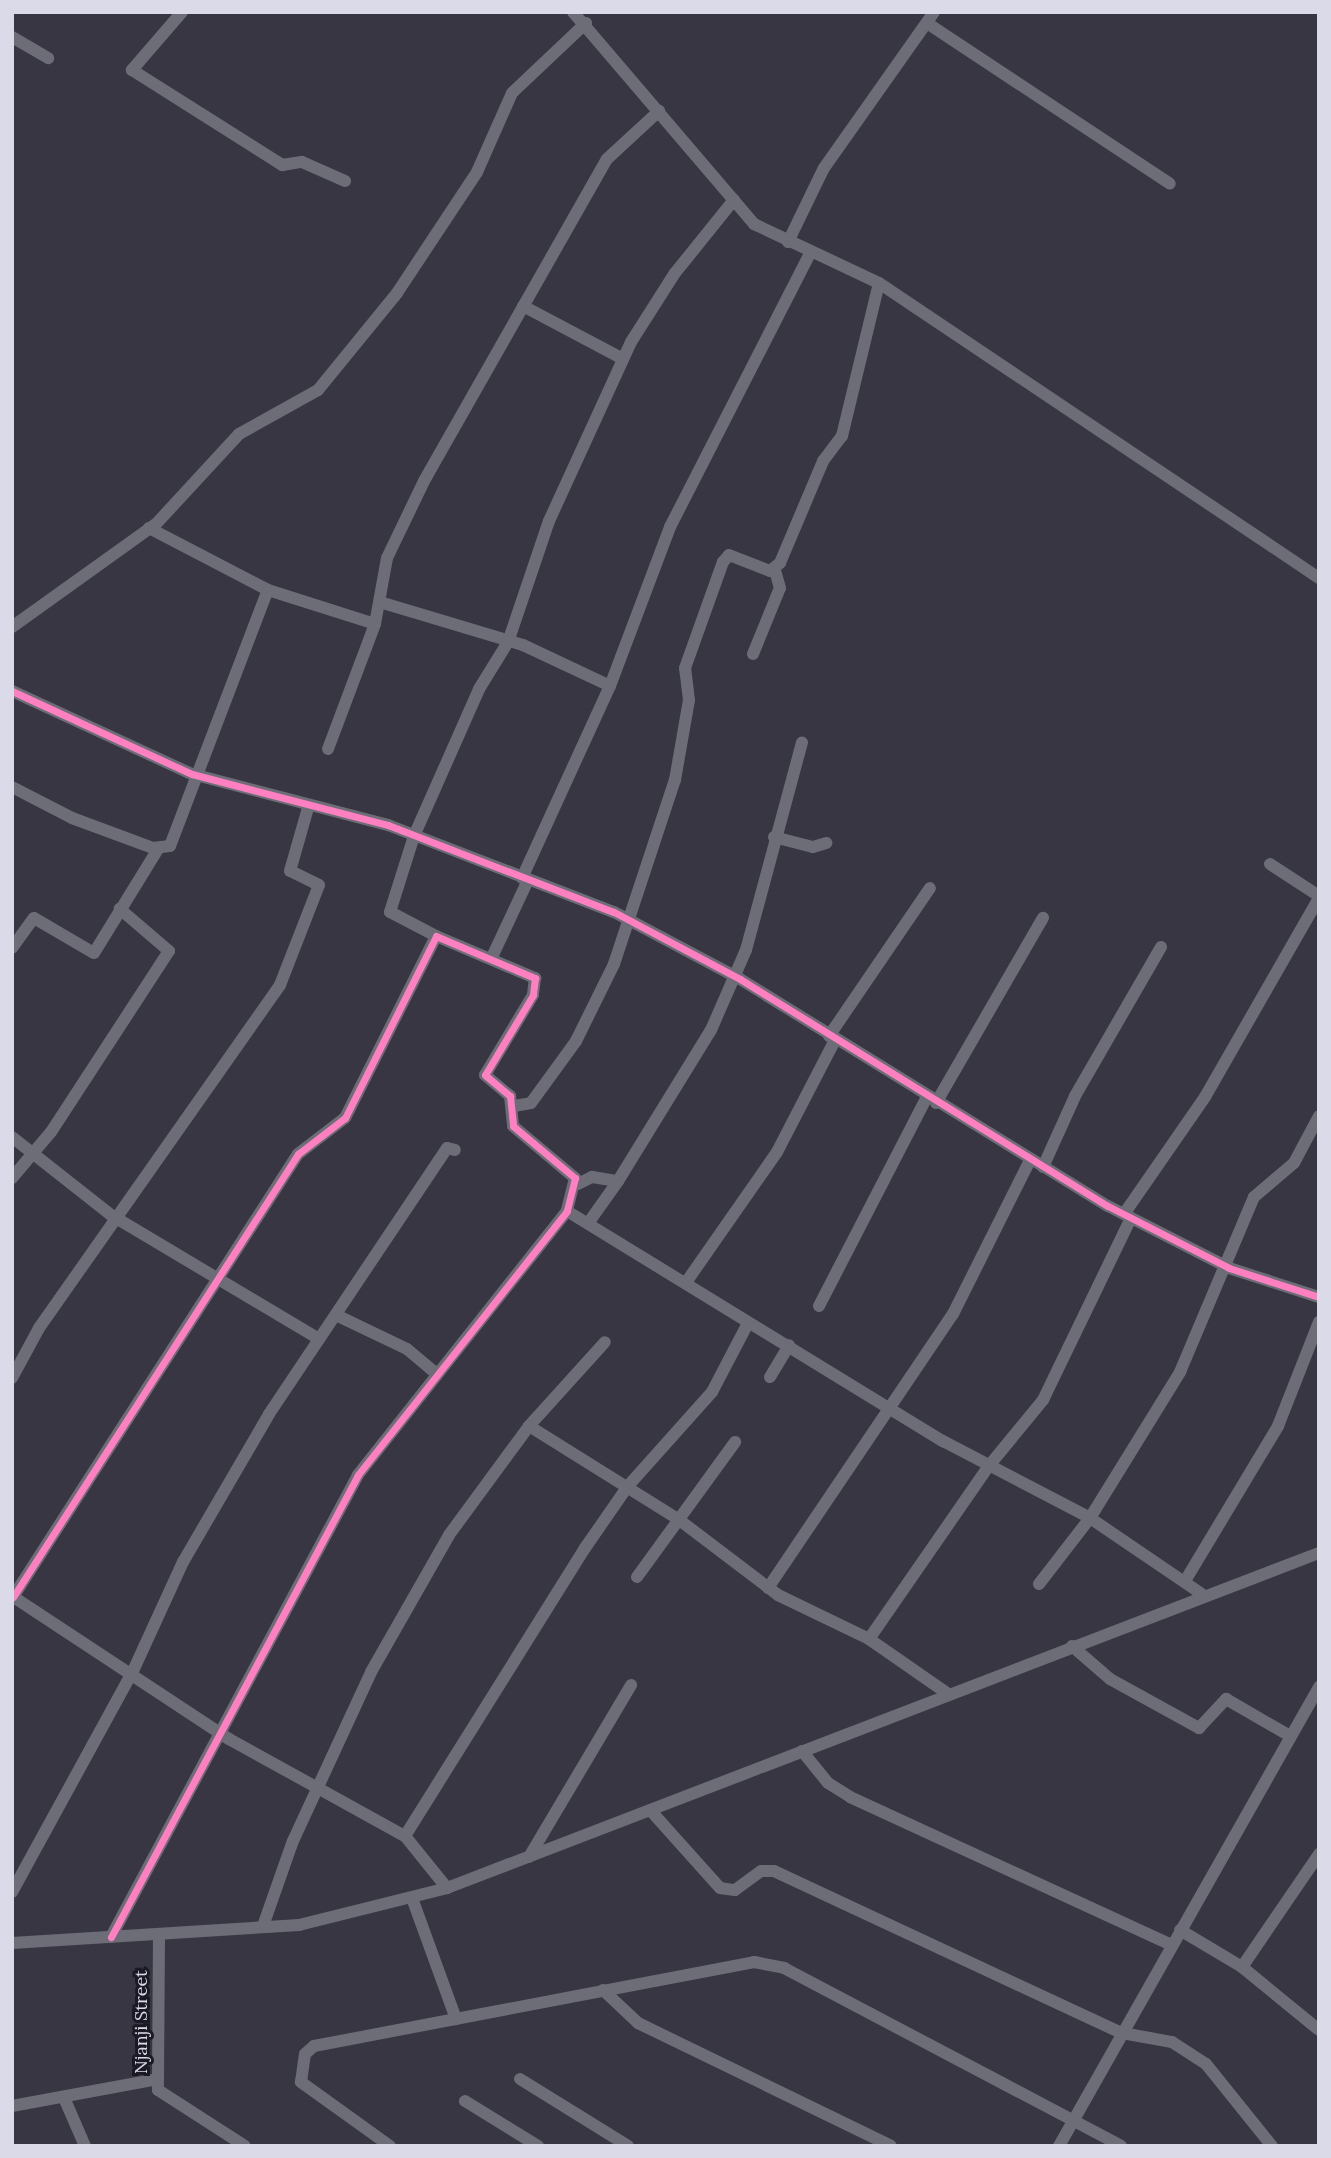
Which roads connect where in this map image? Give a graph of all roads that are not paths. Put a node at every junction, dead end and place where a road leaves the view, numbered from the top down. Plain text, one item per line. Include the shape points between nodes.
1 (182, 12) edge
2 (573, 12) edge
3 (931, 18) edge
4 (586, 23) junction
5 (12, 37) edge
6 (48, 58) dead end
7 (659, 111) junction
8 (345, 181) dead end
9 (1170, 184) dead end
10 (734, 200) junction
11 (788, 242) junction
12 (811, 252) junction
13 (879, 283) junction
14 (523, 306) junction
15 (623, 359) junction
16 (149, 528) junction
17 (775, 570) junction
18 (1319, 578) edge
19 (268, 590) junction
20 (383, 603) junction
21 (375, 624) junction
22 (12, 627) edge
23 (508, 642) junction
24 (753, 654) dead end
25 (610, 686) junction
26 (12, 691) edge
27 (802, 741) dead end
28 (328, 749) dead end
29 (200, 777) junction
30 (12, 787) edge
31 (308, 808) junction
32 (414, 836) junction
33 (774, 837) junction
34 (826, 843) dead end
35 (158, 849) junction
36 (1270, 864) dead end
37 (525, 879) junction
38 (930, 888) dead end
39 (1319, 897) edge
40 (120, 909) junction
41 (1042, 918) dead end
42 (630, 921) junction
43 (436, 936) junction
44 (1161, 947) dead end
45 (12, 948) edge
46 (492, 957) junction
47 (735, 977) junction
48 (832, 1038) junction
49 (932, 1100) junction
50 (514, 1107) junction
51 (1319, 1116) edge
52 (12, 1136) edge
53 (455, 1150) dead end
54 (32, 1152) junction
55 (1030, 1160) junction
56 (1043, 1167) junction
57 (12, 1178) edge
58 (618, 1181) junction
59 (578, 1184) junction
60 (567, 1211) junction
61 (1127, 1216) junction
62 (117, 1218) junction
63 (589, 1222) junction
64 (1221, 1264) junction
65 (218, 1279) junction
66 (687, 1281) junction
67 (1319, 1297) edge
68 (819, 1306) dead end
69 (336, 1315) junction
70 (1319, 1322) edge
71 (748, 1323) junction
72 (319, 1339) junction
73 (605, 1342) dead end
74 (789, 1345) junction
75 (437, 1374) junction
76 (770, 1377) dead end
77 (12, 1378) edge
78 (891, 1410) junction
79 (529, 1426) junction
80 (735, 1442) dead end
81 (988, 1467) junction
82 (628, 1486) junction
83 (1090, 1518) junction
84 (678, 1519) junction
85 (1319, 1553) edge
86 (637, 1577) dead end
87 (1185, 1581) junction
88 (1039, 1584) dead end
89 (768, 1588) junction
90 (1202, 1594) junction
91 (13, 1597) edge
92 (869, 1639) junction
93 (1072, 1646) junction
94 (133, 1671) junction
95 (631, 1685) dead end
96 (948, 1695) junction
97 (1317, 1695) edge
98 (219, 1732) junction
99 (1290, 1736) junction
100 (802, 1751) junction
101 (316, 1787) junction
102 (651, 1811) junction
103 (405, 1836) junction
104 (1319, 1854) edge
105 (528, 1857) junction
106 (447, 1888) junction
107 (12, 1892) edge
108 (412, 1898) junction
109 (262, 1926) junction
110 (1180, 1930) junction
111 (159, 1935) junction
112 (111, 1937) junction
113 (12, 1942) edge
114 (1172, 1945) junction
115 (1242, 1967) junction
116 (603, 1990) junction
117 (456, 2019) junction
118 (1319, 2030) edge
119 (1122, 2033) junction
120 (158, 2079) junction
121 (520, 2079) dead end
122 (65, 2100) junction
123 (465, 2101) dead end
124 (12, 2106) edge
125 (1074, 2119) junction
126 (85, 2146) edge
127 (245, 2146) edge
128 (390, 2146) edge
129 (538, 2146) edge
130 (628, 2146) edge
131 (891, 2146) edge
132 (1059, 2146) edge
133 (1121, 2146) edge
134 (1272, 2146) edge

1 - 8 street via 132,70 282,165 302,162
2 - 4 street
3 - 9 street
3 - 11 street via 824,167
4 - 7 street
4 - 16 street via 512,93 477,172 397,293 317,390 239,434
5 - 6 street
7 - 10 street
7 - 14 street via 607,159
10 - 11 street via 754,224
10 - 15 street via 675,273
11 - 12 street
12 - 13 street
12 - 25 street via 670,527
13 - 17 street via 842,436 823,461
13 - 18 street
14 - 15 street
14 - 20 street via 401,526 383,573
15 - 23 street via 550,521
16 - 19 street
16 - 22 street
17 - 24 street via 780,588
17 - 42 street via 729,555 723,562 685,668 690,700 678,768
19 - 21 street
19 - 29 street
20 - 21 street
20 - 23 street
21 - 28 street
23 - 25 street
23 - 32 street via 485,677
25 - 37 street
26 - 29 street
27 - 33 street
29 - 31 street
29 - 35 street via 173,843
30 - 35 street via 72,818
31 - 32 street
31 - 62 street via 290,871 319,886 289,968 264,1015
32 - 37 street
32 - 43 street via 390,912
33 - 34 street via 813,847
33 - 47 street
35 - 40 street
36 - 39 street
37 - 42 street
37 - 46 street
38 - 48 street
39 - 61 street via 1205,1097
40 - 45 street via 94,953 34,918
40 - 54 street via 169,951
41 - 49 street
42 - 47 street
42 - 50 street via 576,1041 531,1104
43 - 46 street
43 - 65 street via 345,1118 298,1154
44 - 56 street via 1074,1096
46 - 50 street via 537,983 485,1071
47 - 48 street
47 - 58 street via 690,1068
48 - 49 street
48 - 66 street via 777,1152
49 - 55 street
49 - 68 street
50 - 59 street via 513,1126
51 - 64 street via 1294,1163 1254,1196
52 - 54 street
53 - 69 street via 447,1147
54 - 57 street
54 - 62 street
55 - 56 street
55 - 78 street via 953,1314
56 - 61 street
58 - 59 street via 592,1177
58 - 63 street
59 - 60 street
60 - 63 street
60 - 75 street
61 - 64 street
61 - 81 street via 1043,1401
62 - 65 street
62 - 77 street via 39,1328
63 - 66 street
64 - 67 street
64 - 83 street via 1180,1372
65 - 72 street
65 - 91 street
66 - 71 street
69 - 72 street
69 - 75 street via 407,1349
70 - 87 street via 1278,1426
71 - 74 street
71 - 82 street via 712,1392
72 - 94 street via 183,1562
73 - 79 street
74 - 76 street
74 - 78 street
75 - 98 street via 358,1475
78 - 81 street
78 - 89 street
79 - 82 street
79 - 101 street via 477,1493 414,1593
80 - 84 street
81 - 83 street
81 - 92 street
82 - 84 street
82 - 103 street via 507,1667
83 - 87 street
83 - 88 street
84 - 86 street
84 - 89 street
85 - 90 street
87 - 90 street
89 - 92 street
90 - 93 street
91 - 94 street
92 - 96 street
93 - 96 street
93 - 99 street via 1110,1679 1199,1728 1226,1699
94 - 98 street
94 - 107 street
95 - 105 street
96 - 100 street
97 - 99 street
98 - 101 street
98 - 112 street
99 - 110 street
100 - 102 street
100 - 114 street via 828,1783 850,1797
101 - 103 street
101 - 109 street
102 - 105 street
102 - 119 street via 720,1888 735,1890 761,1871 774,1871
103 - 106 street
104 - 115 street
105 - 106 street
106 - 108 street
108 - 109 street via 299,1925
108 - 117 street
109 - 111 street
110 - 114 street
110 - 115 street
111 - 112 street
111 - 120 street, Njanji Street
112 - 113 street
114 - 119 street
115 - 118 street
116 - 117 street
116 - 125 street via 754,1962 785,1968
116 - 131 street via 638,2023
117 - 128 street via 328,2043 305,2054 301,2082 311,2093
119 - 125 street
119 - 134 street via 1172,2042 1206,2064
120 - 122 street
120 - 127 street, Njanji Street via 166,2096
121 - 130 street
122 - 124 street
122 - 126 street
123 - 129 street
125 - 132 street
125 - 133 street

